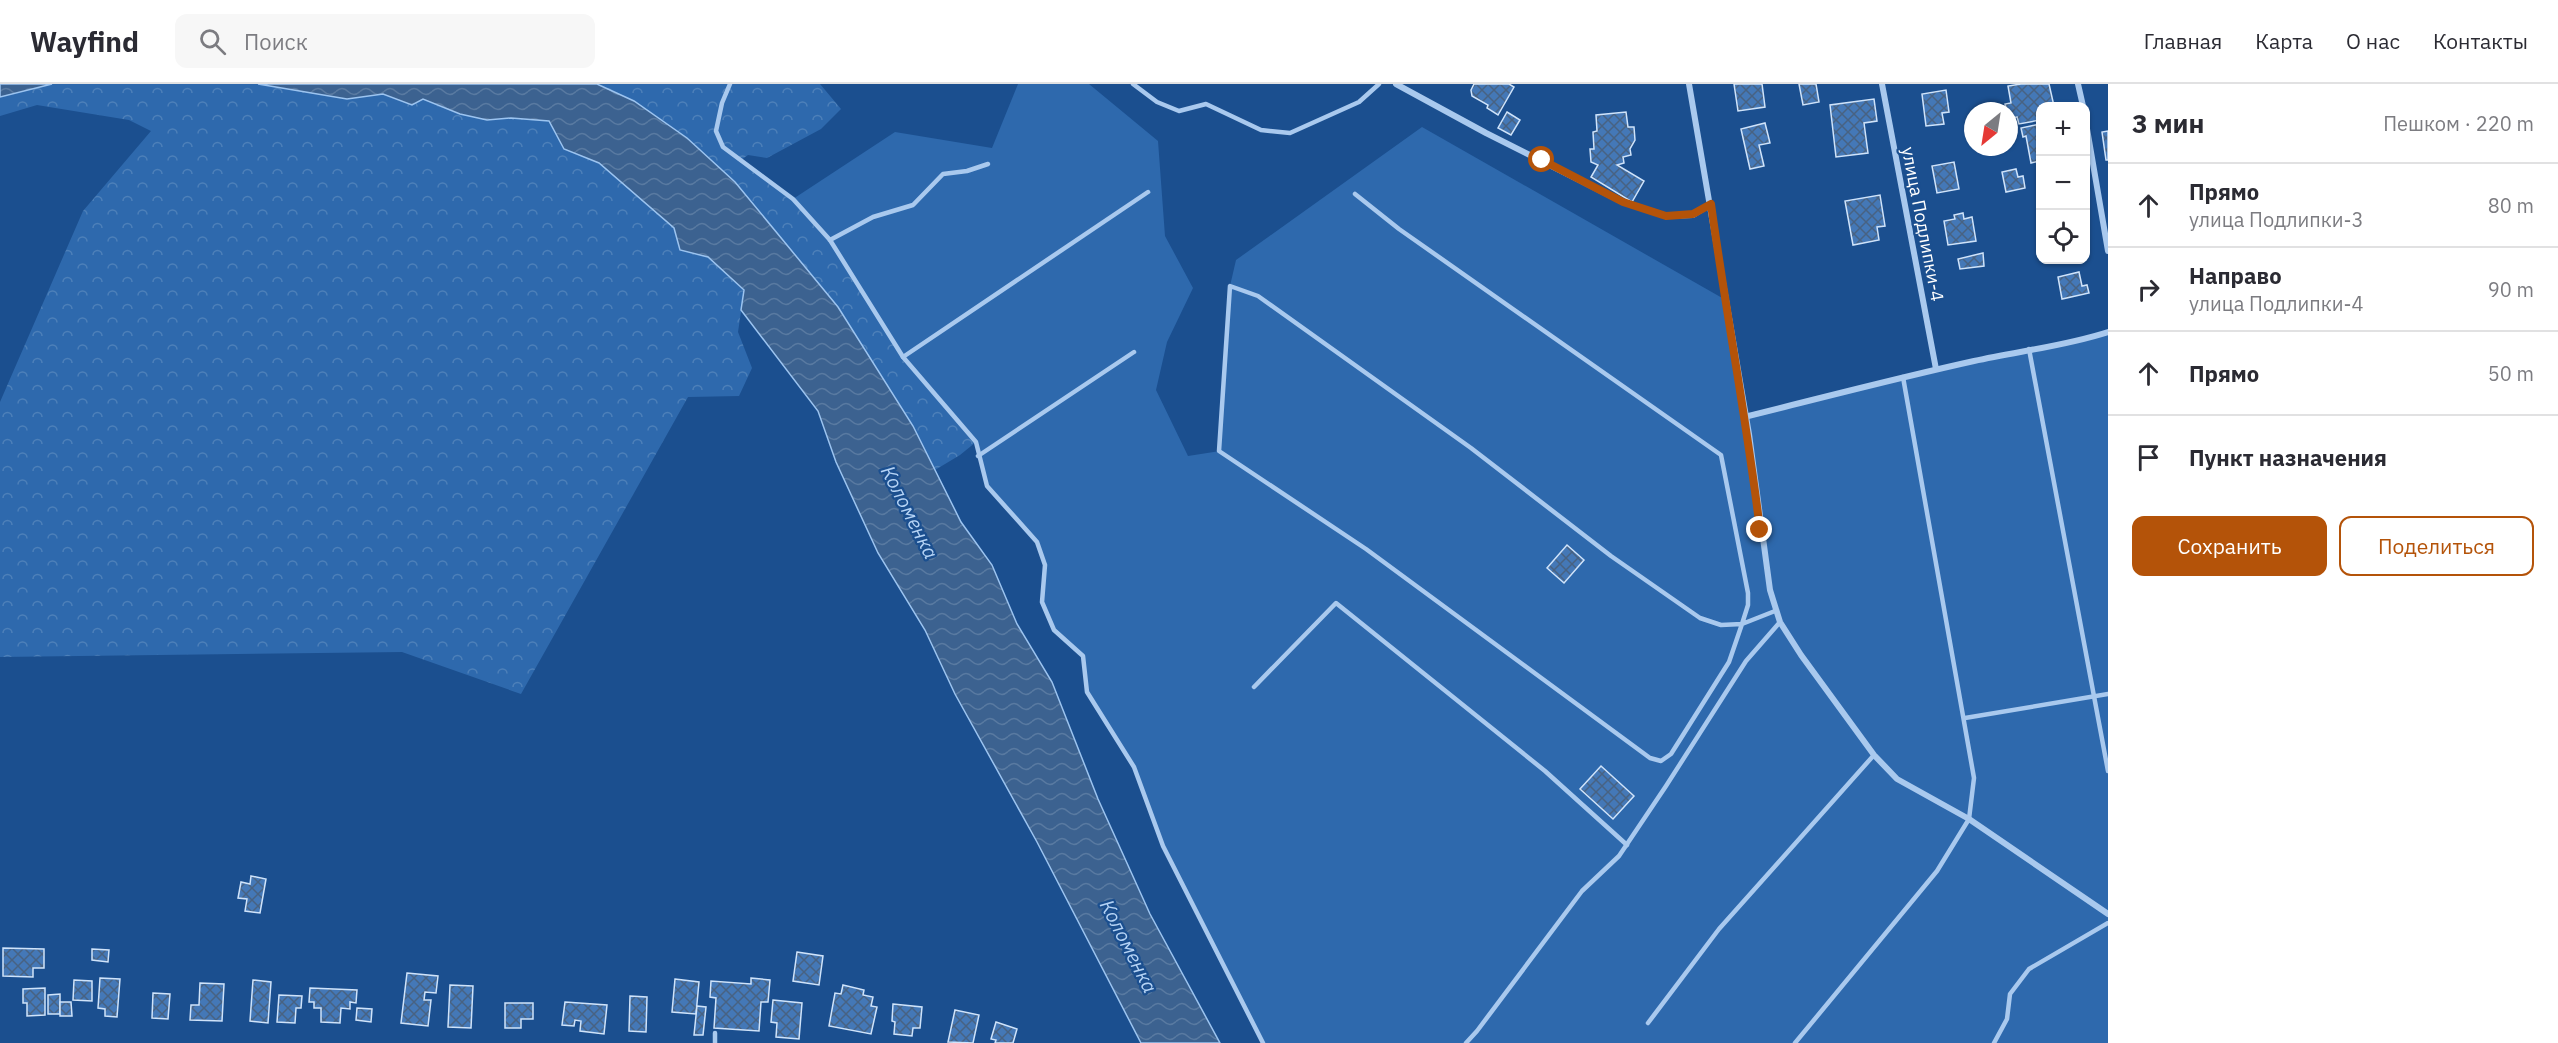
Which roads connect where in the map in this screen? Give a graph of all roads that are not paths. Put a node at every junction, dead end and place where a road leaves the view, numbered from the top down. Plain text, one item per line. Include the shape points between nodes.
1 (730, 84) edge
2 (1133, 84) edge
3 (1379, 84) edge
4 (1396, 84) edge
5 (1689, 84) edge
6 (1882, 84) edge
7 (2078, 84) edge
8 (2081, 102) edge
9 (2090, 151) edge
10 (988, 164) dead end
11 (1148, 192) dead end
12 (1355, 194) dead end
13 (1711, 204) junction
14 (830, 240) junction
15 (2108, 251) edge
16 (2108, 332) edge
17 (2092, 338) junction
18 (2108, 339) edge
19 (2029, 349) junction
20 (1134, 352) dead end
21 (903, 357) junction
22 (1936, 369) junction
23 (1903, 377) junction
24 (1744, 417) junction
25 (978, 456) junction
26 (1775, 611) junction
27 (1780, 622) junction
28 (1742, 624) junction
29 (1254, 687) dead end
30 (2108, 694) edge
31 (2093, 696) junction
32 (1965, 718) junction
33 (1874, 755) junction
34 (2108, 771) edge
35 (1969, 819) junction
36 (1627, 845) junction
37 (2108, 914) edge
38 (2108, 923) edge
39 (1648, 1023) dead end
40 (715, 1033) dead end
41 (715, 1043) edge
42 (1263, 1043) edge
43 (1466, 1043) edge
44 (1795, 1043) edge
45 (1994, 1043) edge

1 - 14 lane via 716,130 723,147 793,199
2 - 3 lane via 1157,102 1179,111 1206,104 1261,130 1290,133 1359,102
4 - 13 street via 1623,202 1666,216 1693,214
5 - 13 street
6 - 22 street, улица Подлипки-4
7 - 8 street
9 - 15 street
10 - 14 lane via 943,174 913,205 873,217
11 - 21 lane
12 - 28 lane via 1721,455 1748,593
13 - 24 street
14 - 21 lane
16 - 17 street
17 - 18 street
17 - 19 street
19 - 22 street
19 - 31 lane
20 - 25 lane
21 - 25 lane via 976,442
22 - 23 street
23 - 24 street
23 - 32 lane
24 - 26 street
25 - 42 lane via 987,486 1037,542 1045,565 1042,602 1054,630 1083,656 1087,692 1134,767 1163,846
26 - 27 street
26 - 28 lane
27 - 33 street
27 - 36 lane via 1746,661
28 - 28 lane via 1729,662 1671,754 1661,761 1650,758 1366,549 1220,451 1230,286 1258,296 1472,448 1611,556 1700,618 1721,625
29 - 36 lane via 1336,603 1545,771
30 - 31 lane
31 - 32 lane
31 - 34 lane
32 - 35 lane via 1974,778
33 - 35 street via 1897,778
33 - 39 lane via 1719,928
35 - 37 street
35 - 44 lane via 1937,871
36 - 43 lane via 1582,891
38 - 45 lane via 2029,969 2010,994 2007,1018
40 - 41 lane

